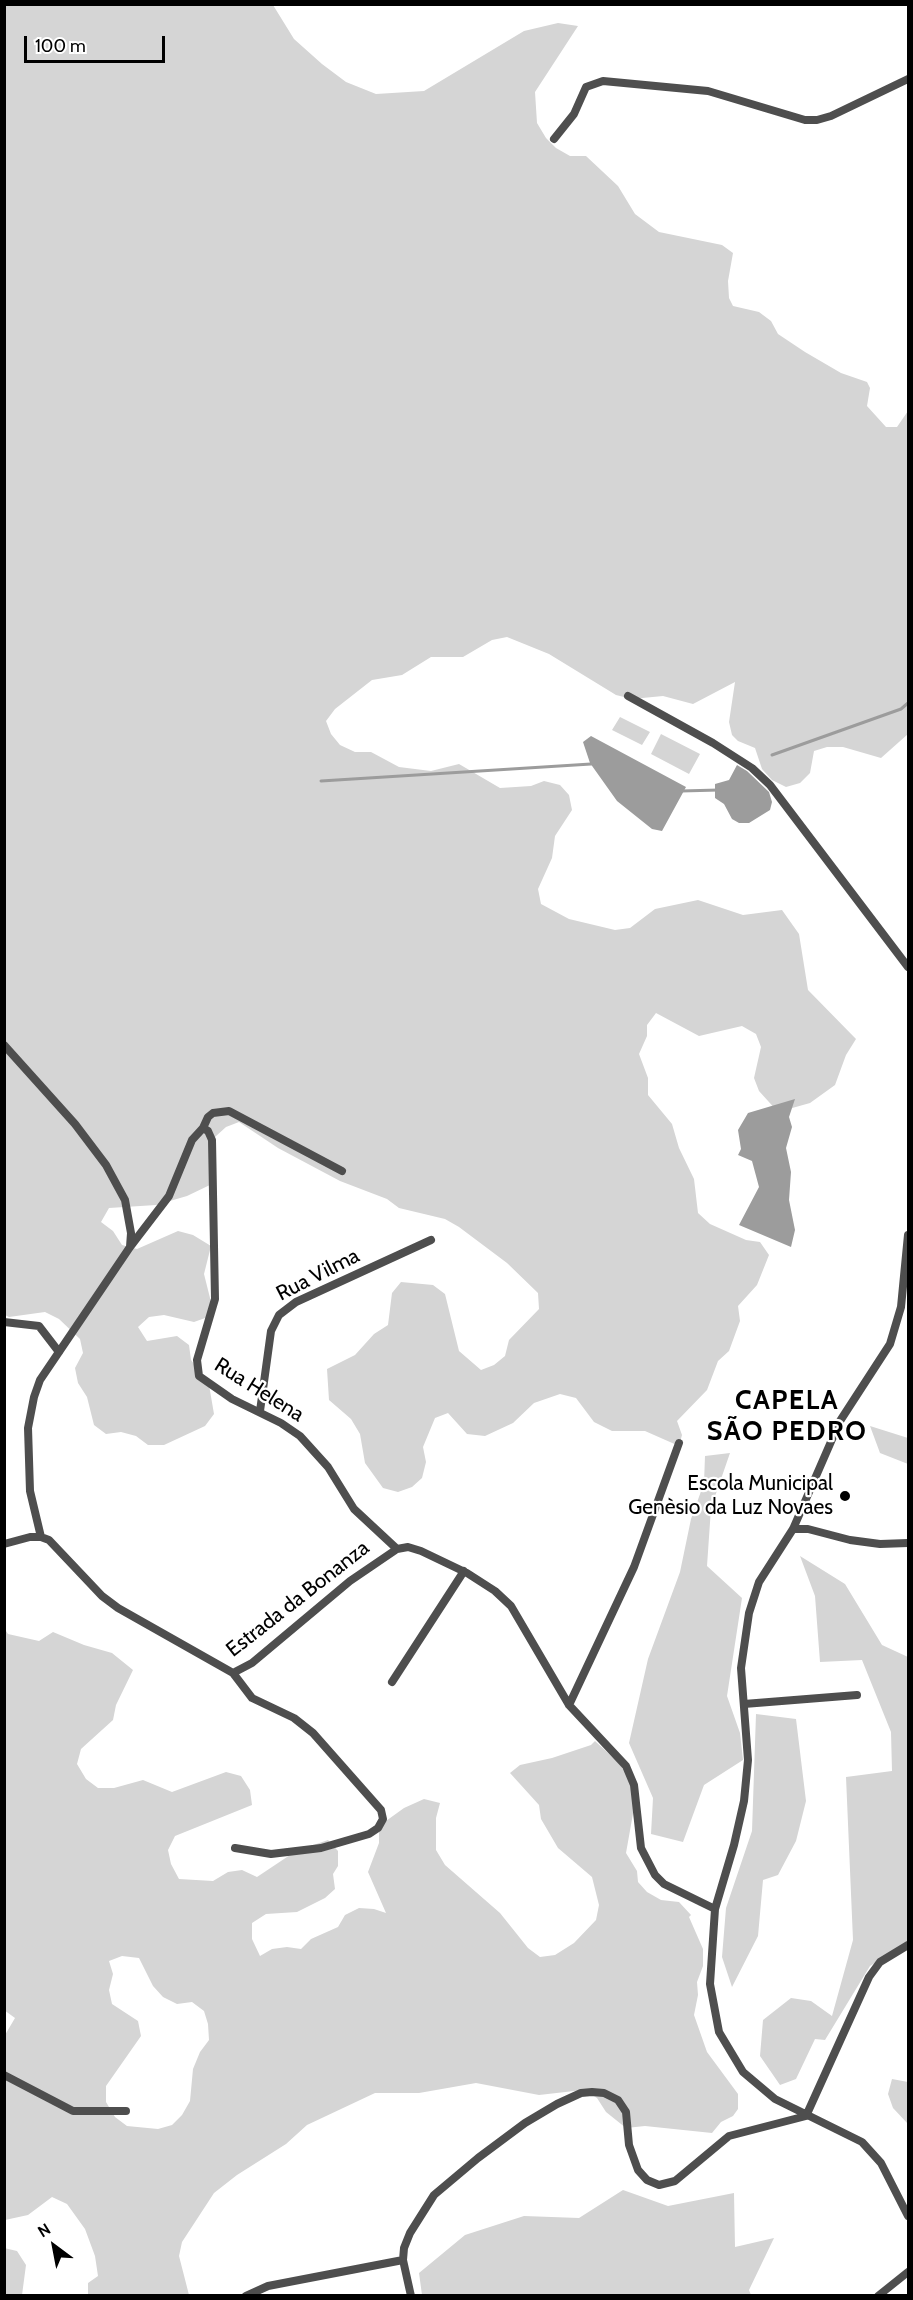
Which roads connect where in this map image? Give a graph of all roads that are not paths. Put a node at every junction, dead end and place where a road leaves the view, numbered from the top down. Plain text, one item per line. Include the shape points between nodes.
1 (909, 79) edge
2 (554, 139) dead end
3 (628, 696) dead end
4 (909, 967) edge
5 (4, 1045) edge
6 (203, 1128) junction
7 (342, 1171) dead end
8 (909, 1235) edge
9 (431, 1240) dead end
10 (130, 1247) junction
11 (4, 1322) edge
12 (59, 1352) junction
13 (260, 1411) junction
14 (679, 1443) dead end
15 (793, 1529) junction
16 (41, 1537) junction
17 (909, 1543) edge
18 (4, 1544) edge
19 (397, 1549) junction
20 (464, 1571) junction
21 (233, 1673) junction
22 (393, 1682) dead end
23 (856, 1695) dead end
24 (744, 1704) junction
25 (569, 1705) junction
26 (235, 1848) dead end
27 (715, 1909) junction
28 (909, 1945) edge
29 (4, 2075) edge
30 (126, 2111) dead end
31 (806, 2116) junction
32 (909, 2216) edge
33 (403, 2260) junction
34 (909, 2272) edge
35 (246, 2295) edge
36 (411, 2295) edge
37 (878, 2295) edge

1 - 2 street via 817,120 805,120 708,91 603,81 586,87 574,114
3 - 4 street via 713,743 752,768 770,785
5 - 10 street via 75,1124 117,1181 129,1216
6 - 7 street via 213,1113 229,1111
6 - 10 street via 192,1140 169,1196
6 - 13 street, Rua Helena via 212,1140 215,1299 197,1360 199,1376 232,1399
8 - 15 street via 901,1307 890,1344 840,1421
9 - 13 street, Rua Vilma via 296,1302 279,1315 271,1331
10 - 12 street
11 - 12 street via 39,1326
12 - 16 street via 40,1380 28,1428 30,1491
13 - 19 street, Rua Helena via 316,1452 354,1509
14 - 25 street via 634,1567
15 - 17 street via 808,1528 880,1544
15 - 24 street via 754,1595 742,1649
16 - 18 street
16 - 21 street, Estrada da Bonanza via 60,1549 118,1608
19 - 20 street, Estrada da Bonanza via 421,1551
19 - 21 street, Estrada da Bonanza via 350,1581 252,1663
20 - 22 street
20 - 25 street, Estrada da Bonanza via 511,1606
21 - 26 street via 252,1698 294,1718 313,1733 381,1810 383,1819 369,1834 321,1848 271,1854
23 - 24 street
24 - 27 street via 748,1760 744,1801
25 - 27 street, Estrada da Bonanza via 631,1776 641,1848 655,1875 664,1884
27 - 31 street via 710,1984 719,2032 743,2072 757,2086
28 - 31 street via 880,1962 869,1977
29 - 30 street via 73,2111
31 - 32 street via 849,2134 872,2151
31 - 33 street via 729,2136 675,2181 659,2185 638,2170 629,2145 623,2105 604,2093 582,2093 525,2123 448,2181 434,2195 410,2233
33 - 35 street via 268,2286
33 - 36 street
34 - 37 street

